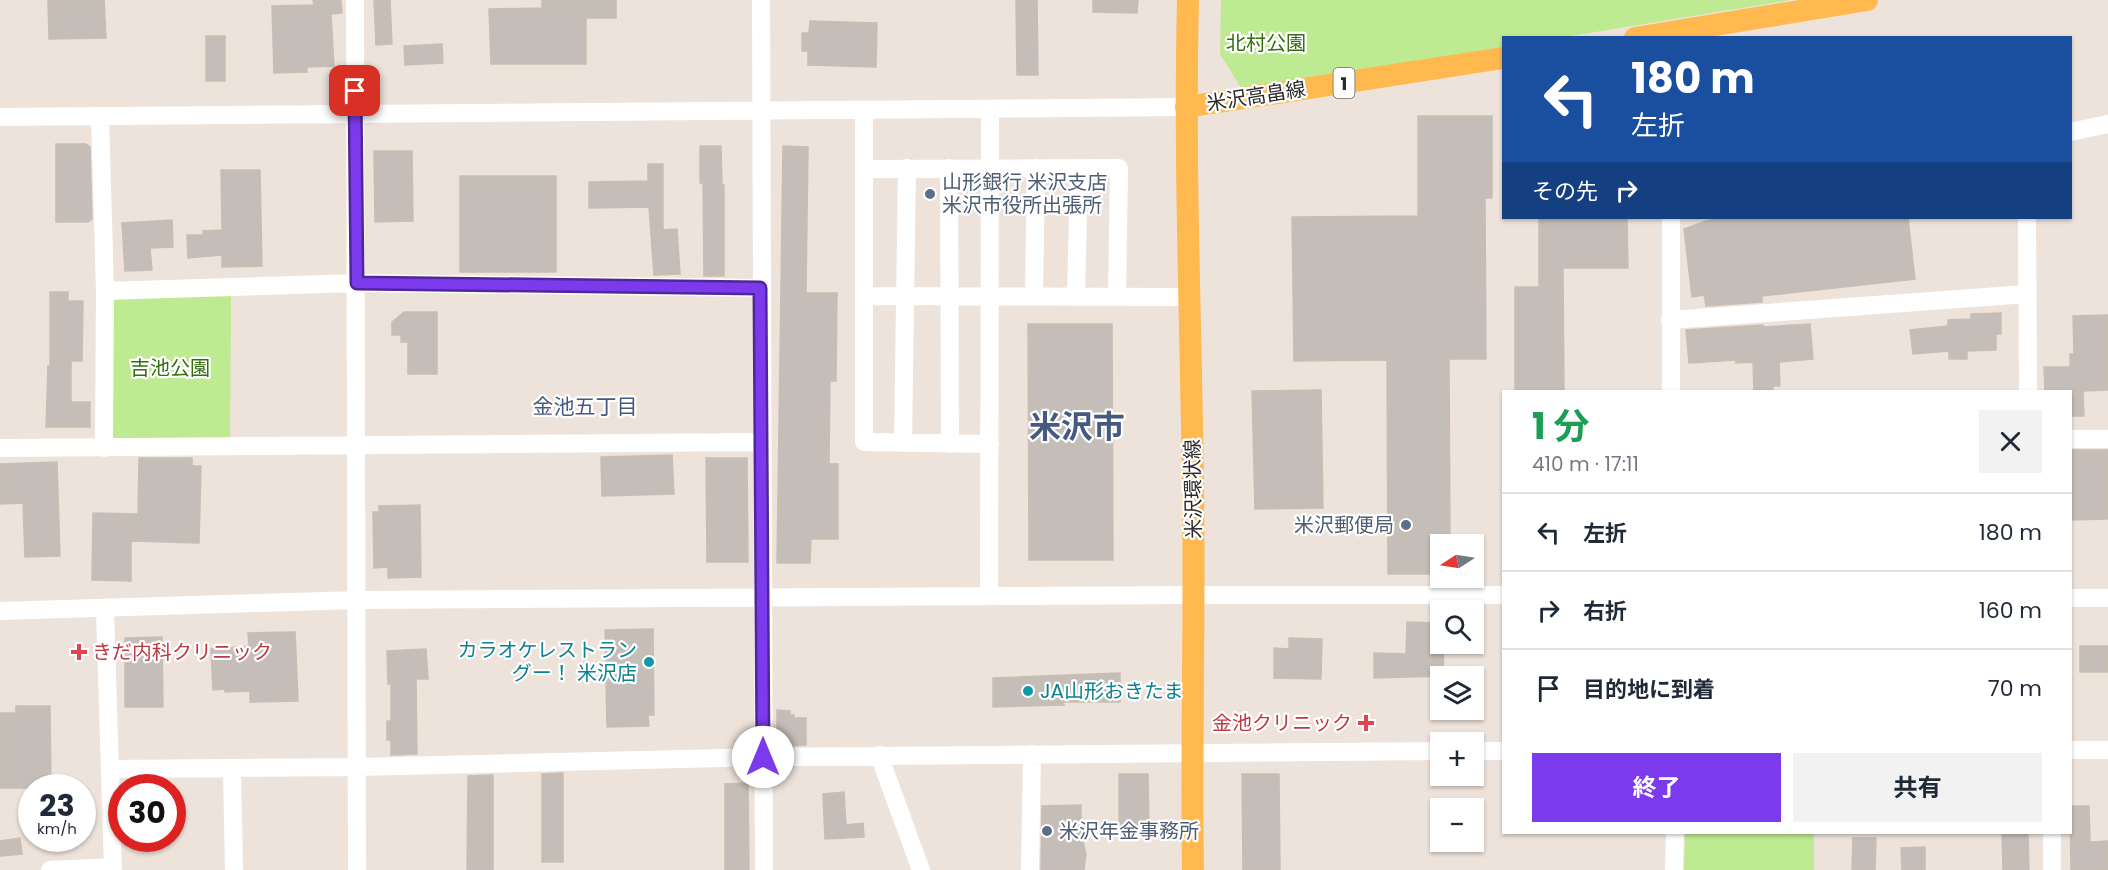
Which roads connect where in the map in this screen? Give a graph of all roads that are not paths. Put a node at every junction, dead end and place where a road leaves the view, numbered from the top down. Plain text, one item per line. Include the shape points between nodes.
1 (355, 0) edge
2 (761, 0) edge
3 (1188, 0) edge
4 (1867, 0) edge
5 (1666, 35) edge
6 (1502, 58) edge
7 (1186, 107) junction
8 (990, 109) junction
9 (864, 110) junction
10 (760, 111) junction
11 (355, 114) junction
12 (100, 116) junction
13 (0, 117) edge
14 (2108, 124) edge
15 (2072, 132) edge
16 (907, 168) junction
17 (949, 168) junction
18 (990, 168) junction
19 (1036, 168) junction
20 (1079, 168) junction
21 (865, 169) junction
22 (1671, 219) edge
23 (2027, 219) edge
24 (357, 283) junction
25 (760, 288) junction
26 (105, 291) junction
27 (2027, 294) junction
28 (864, 296) junction
29 (905, 296) junction
30 (949, 296) junction
31 (990, 297) junction
32 (1034, 297) junction
33 (1076, 297) junction
34 (1118, 297) junction
35 (1189, 297) junction
36 (1670, 320) junction
37 (1671, 390) edge
38 (2028, 390) edge
39 (2072, 439) edge
40 (2108, 439) edge
41 (762, 442) junction
42 (903, 443) junction
43 (950, 444) junction
44 (990, 444) junction
45 (357, 446) junction
46 (0, 448) edge
47 (104, 448) junction
48 (1194, 595) junction
49 (1502, 595) edge
50 (989, 596) junction
51 (763, 598) junction
52 (2072, 598) edge
53 (2108, 598) edge
54 (357, 600) junction
55 (105, 609) junction
56 (0, 611) edge
57 (2072, 750) edge
58 (2108, 750) edge
59 (1430, 751) edge
60 (1484, 751) edge
61 (1502, 751) edge
62 (1192, 752) junction
63 (1032, 754) junction
64 (879, 755) junction
65 (763, 757) junction
66 (358, 767) junction
67 (232, 768) junction
68 (111, 769) junction
69 (1675, 834) edge
70 (2052, 834) edge
71 (113, 869) edge
72 (50, 870) edge
73 (234, 870) edge
74 (357, 870) edge
75 (764, 870) edge
76 (921, 870) edge
77 (1030, 870) edge
78 (1193, 870) edge
79 (1674, 870) edge
80 (2052, 870) edge

1 - 11 street
2 - 10 street
3 - 7 main road, 米沢高畠線
4 - 5 main road
6 - 7 main road, 米沢高畠線 / 1
7 - 8 street
7 - 35 main road, 米沢環状線
8 - 9 street
8 - 18 street
9 - 10 street
9 - 21 street
10 - 11 street
10 - 25 street
11 - 12 street
11 - 24 street
12 - 13 street
12 - 26 street
14 - 15 street
16 - 17 street
16 - 21 street
16 - 29 street
17 - 18 street
17 - 30 street
18 - 19 street
18 - 31 street
19 - 20 street
19 - 32 street
20 - 33 street
20 - 34 street via 1119,168
21 - 28 street
22 - 36 street
23 - 27 street
24 - 25 street
24 - 26 street
24 - 45 street
25 - 41 street
26 - 47 street
27 - 36 street
27 - 38 street
28 - 29 street
28 - 42 street via 864,442
29 - 30 street
29 - 42 street
30 - 31 street
30 - 43 street
31 - 32 street
31 - 44 street
32 - 33 street
33 - 34 street
34 - 35 street
35 - 48 main road, 米沢環状線
36 - 37 street
39 - 40 street
41 - 45 street
41 - 51 street
42 - 43 street
43 - 44 street
44 - 50 street
45 - 47 street
45 - 54 street
46 - 47 street
48 - 49 street
48 - 50 street
48 - 62 main road, 米沢環状線
50 - 51 street
51 - 54 street
51 - 65 street
52 - 53 street
54 - 55 street
54 - 66 street
55 - 56 street
55 - 68 street
57 - 58 street
59 - 62 street
60 - 61 street
62 - 63 street
62 - 78 main road, 米沢環状線
63 - 64 street
63 - 77 street
64 - 65 street
64 - 76 street
65 - 66 street
65 - 75 street
66 - 67 street
66 - 74 street
67 - 68 street
67 - 73 street
68 - 71 street
69 - 79 street
70 - 80 street
71 - 72 street

